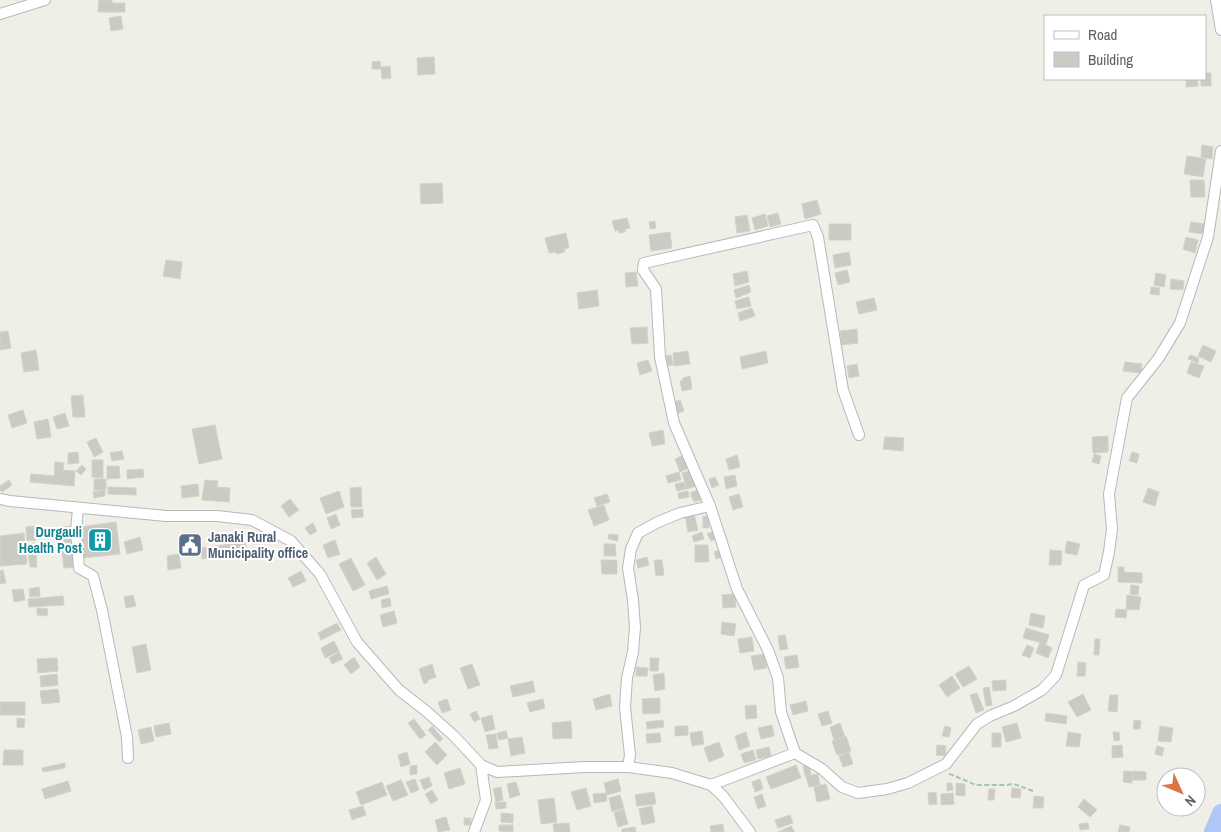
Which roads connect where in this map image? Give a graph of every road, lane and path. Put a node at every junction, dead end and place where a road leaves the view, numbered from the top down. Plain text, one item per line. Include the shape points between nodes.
1 (45, 0) edge
2 (1216, 0) edge
3 (0, 14) edge
4 (1221, 30) edge
5 (1221, 151) edge
6 (858, 435) dead end
7 (0, 499) edge
8 (710, 506) junction
9 (78, 508) junction
10 (795, 753) junction
11 (128, 758) dead end
12 (946, 764) junction
13 (481, 765) junction
14 (628, 767) junction
15 (711, 785) junction
16 (1033, 792) dead end
17 (474, 832) edge
18 (750, 832) edge

1 - 3 street
2 - 4 street
5 - 12 street via 1208,238 1180,323 1158,359 1127,398 1109,494 1112,529 1104,575 1084,585 1056,676 1024,701 977,724
6 - 8 street via 843,390 818,237 813,225 644,262 643,270 656,289 660,357 674,423
7 - 9 street
8 - 10 street via 738,589 778,678 781,712
8 - 14 street via 680,513 638,533 632,550 628,568 635,627 625,707 630,755
9 - 11 street via 79,568 93,576 102,610 127,737
9 - 13 street via 252,520 290,541 320,574 357,642 399,690 426,710
10 - 12 street via 822,769 842,787 858,793 908,783
10 - 15 street
12 - 16 path via 950,774 976,784 1014,784
13 - 14 street via 497,772
13 - 17 street via 486,800
14 - 15 street via 672,773
15 - 18 street

